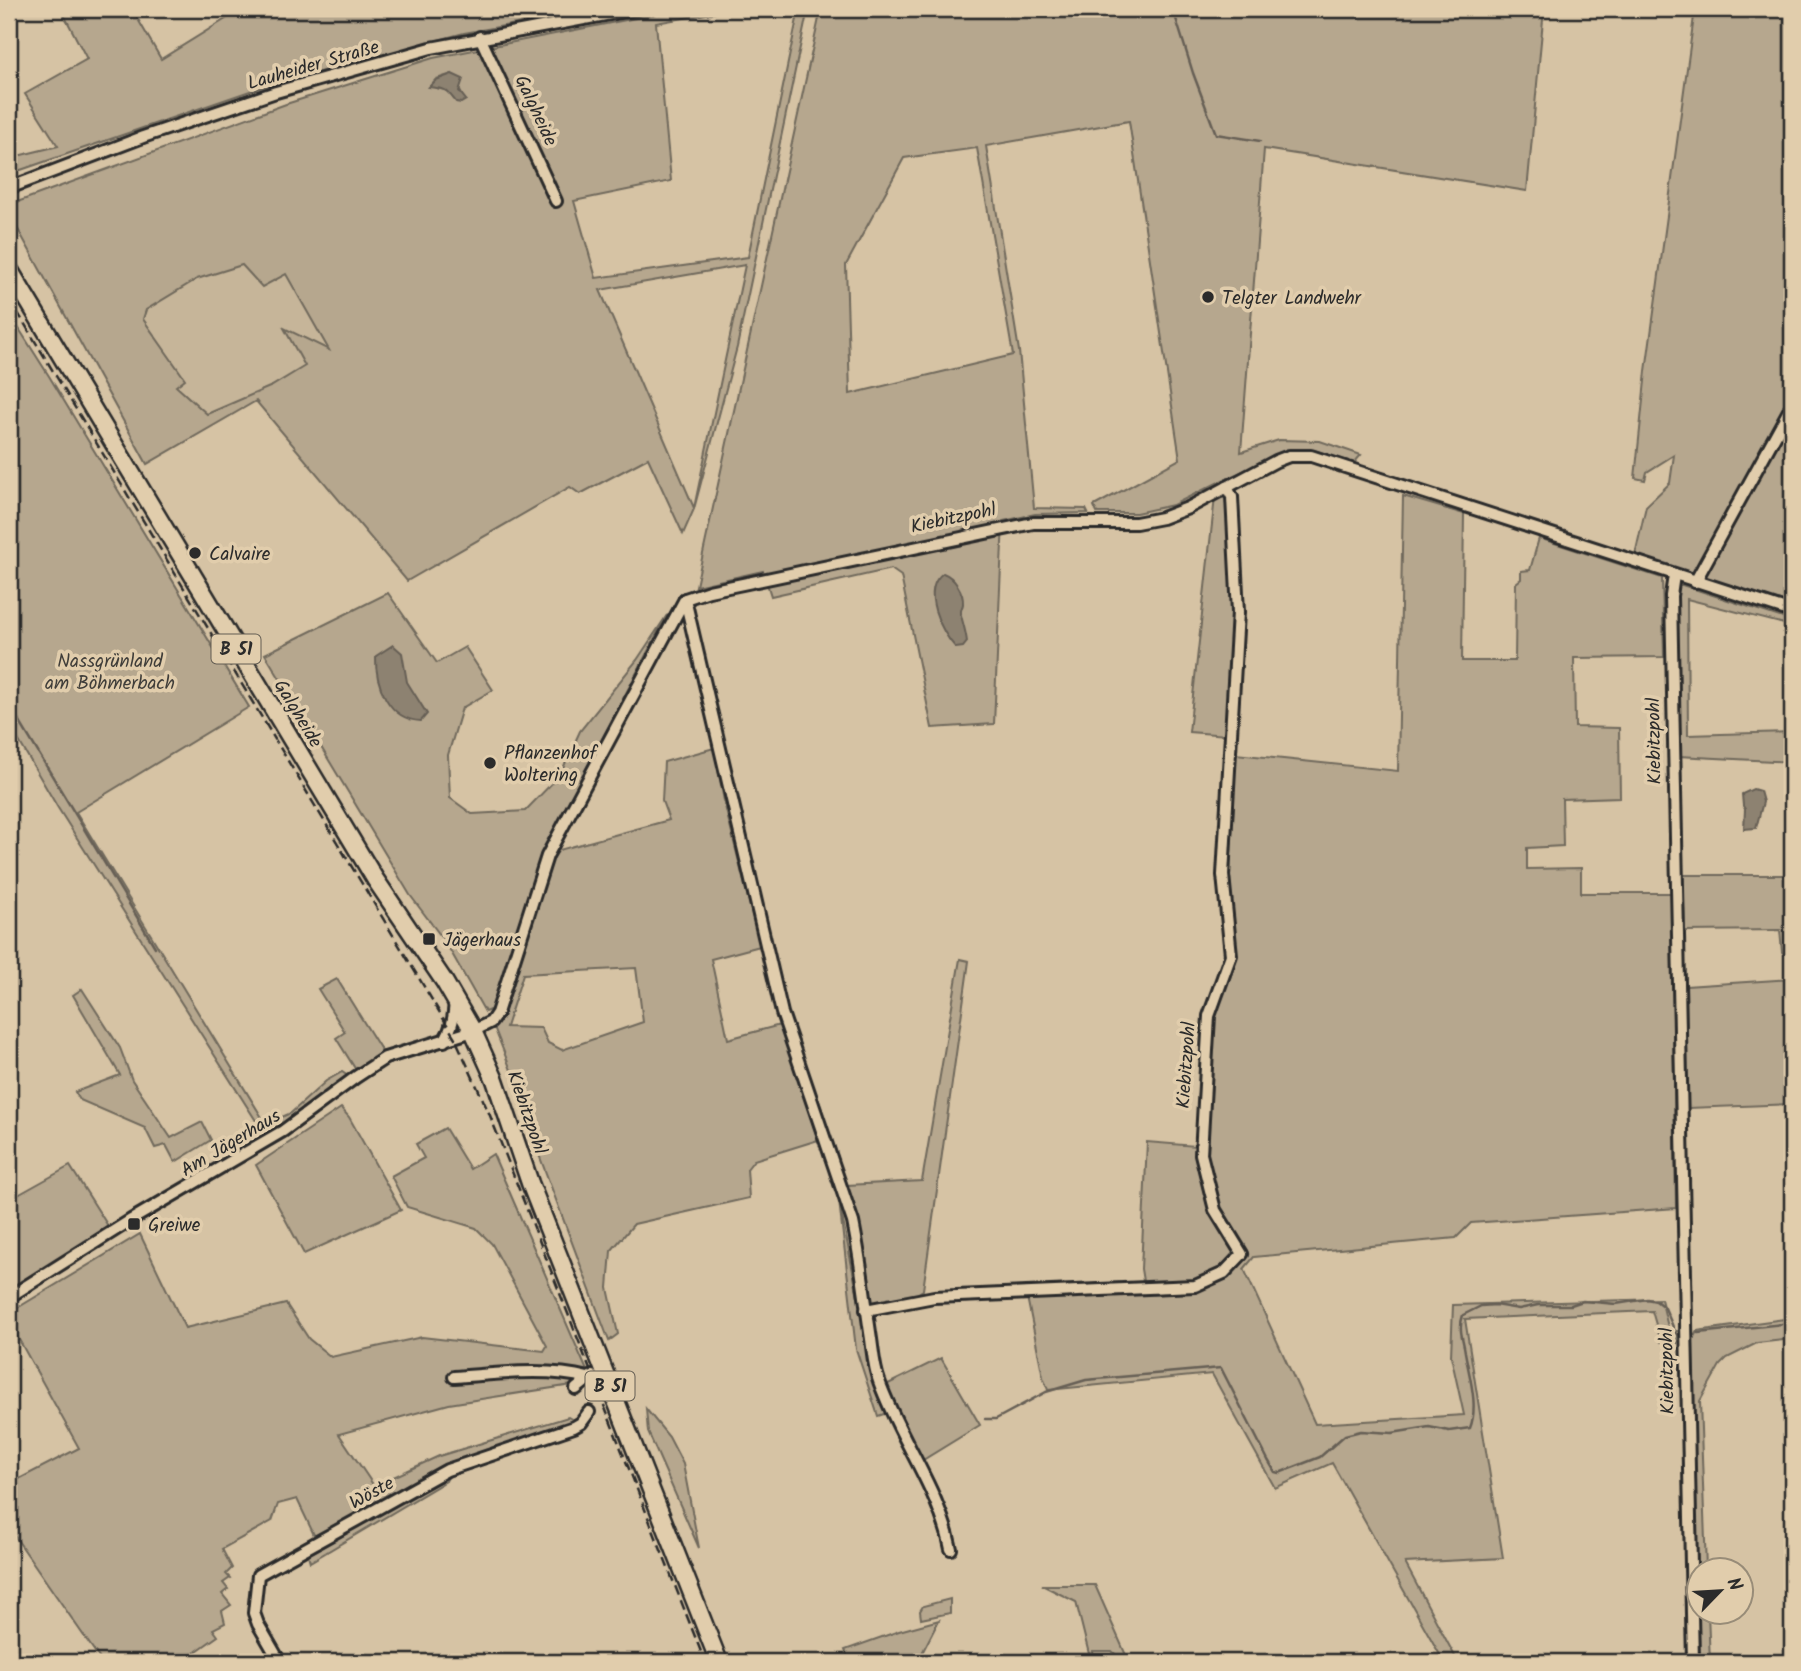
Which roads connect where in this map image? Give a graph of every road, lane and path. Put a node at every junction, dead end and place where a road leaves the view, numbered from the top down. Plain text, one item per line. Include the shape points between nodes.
1 (637, 9) edge
2 (480, 37) junction
3 (9, 188) edge
4 (556, 201) dead end
5 (9, 269) edge
6 (1792, 405) edge
7 (1227, 487) junction
8 (1674, 575) junction
9 (1695, 582) junction
10 (685, 599) junction
11 (1792, 612) edge
12 (455, 999) junction
13 (473, 1031) junction
14 (444, 1041) junction
15 (9, 1297) edge
16 (866, 1310) junction
17 (604, 1370) junction
18 (454, 1377) dead end
19 (588, 1378) junction
20 (576, 1389) dead end
21 (589, 1412) dead end
22 (951, 1549) dead end
23 (280, 1662) edge
24 (719, 1662) edge
25 (1693, 1662) edge

1 - 2 street, Lauheider Straße
2 - 3 street, Lauheider Straße via 276,92
2 - 4 street, Galgheide
5 - 12 main road, Galgheide / B 51 via 375,879
6 - 9 street
7 - 8 street, Kiebitzpohl via 1289,456 1311,456
7 - 10 street, Kiebitzpohl via 1162,518 1136,523 1033,523
7 - 16 street, Kiebitzpohl via 1233,497 1238,612 1223,876 1231,955 1209,1016 1201,1154 1216,1210 1242,1254 1224,1273 1195,1286 934,1297
8 - 9 street, Kiebitzpohl
8 - 25 street, Kiebitzpohl via 1671,610
9 - 11 street, Kiebitzpohl
10 - 13 street via 547,856 497,1013 491,1023
10 - 16 street via 782,1013 853,1222
12 - 13 main road, Galgheide / B 51
12 - 14 street via 454,1020
13 - 14 street, Am Jägerhaus
13 - 17 main road, Kiebitzpohl / B 51
14 - 15 street, Am Jägerhaus via 378,1063 283,1131
16 - 22 street via 878,1379 938,1506
17 - 19 street
17 - 24 main road, Kiebitzpohl / B 51
18 - 19 street via 568,1373
19 - 20 street
21 - 23 street, Wöste via 574,1427 447,1470 258,1575 255,1618

